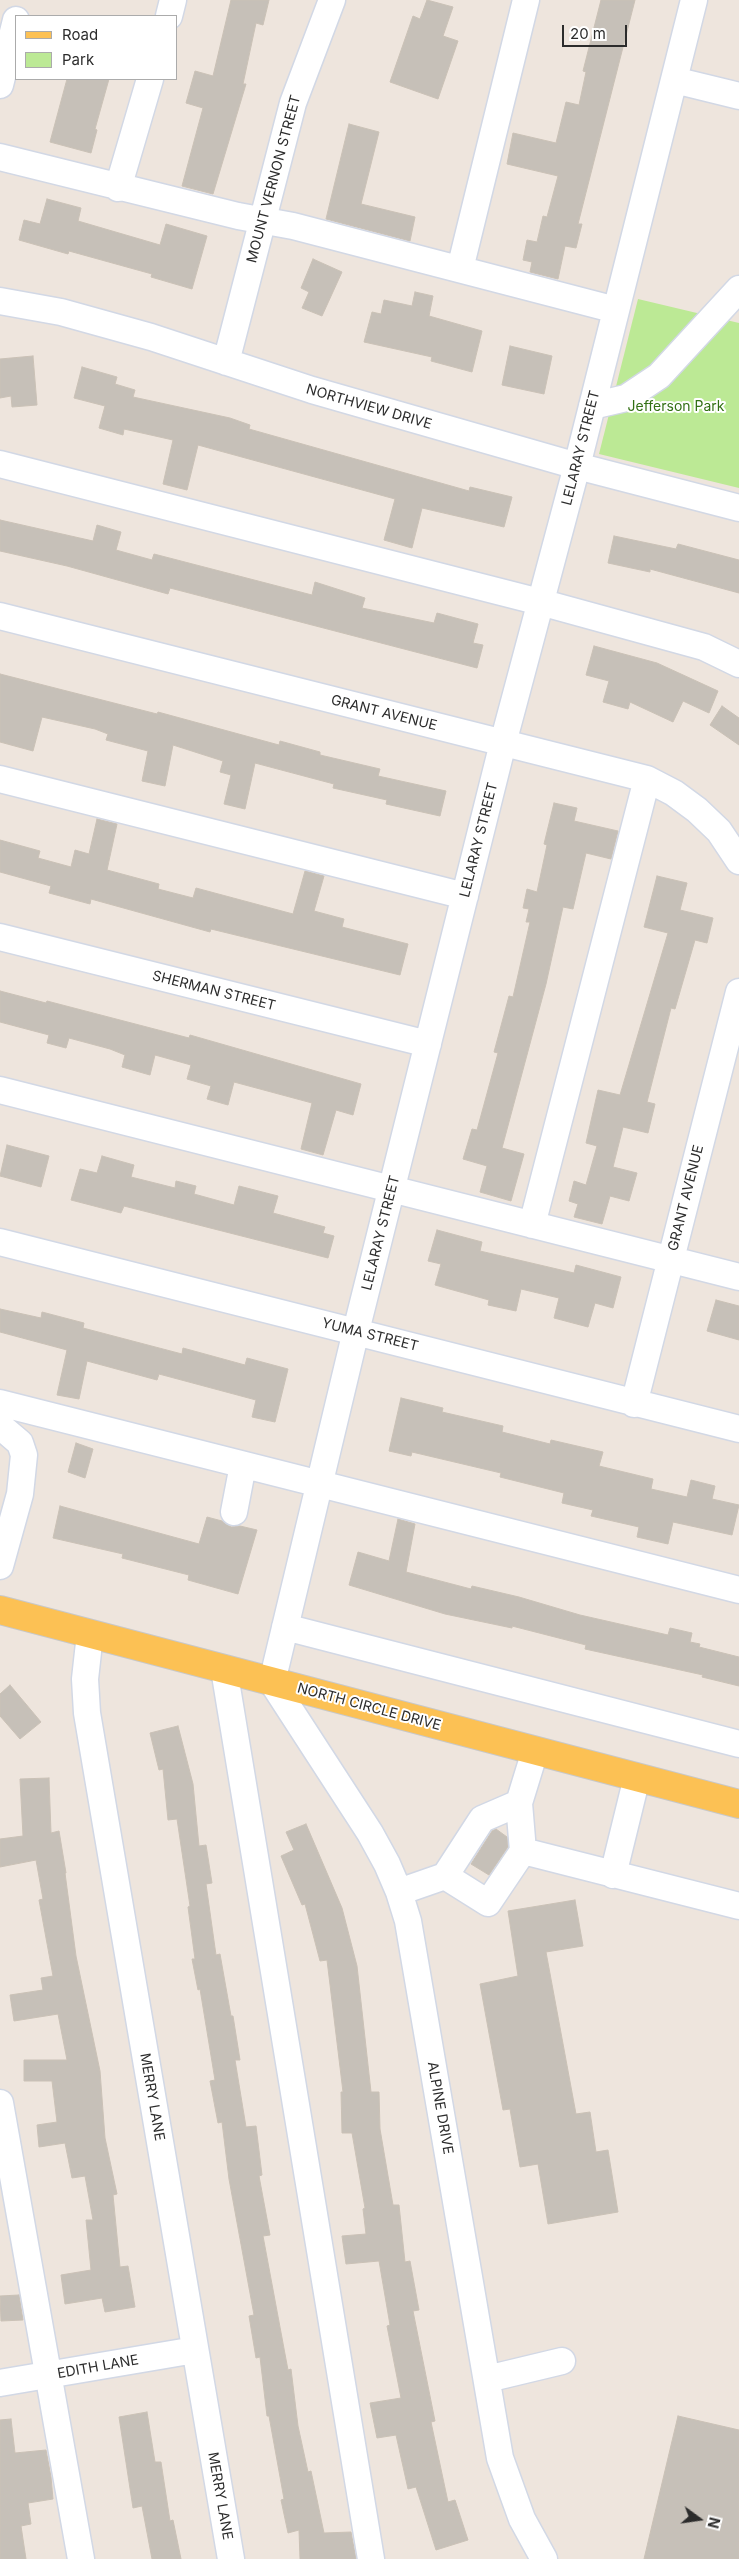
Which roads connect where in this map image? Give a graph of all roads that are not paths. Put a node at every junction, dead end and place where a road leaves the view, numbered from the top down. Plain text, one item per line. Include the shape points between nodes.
1 (21, 0) edge
2 (173, 0) edge
3 (332, 0) edge
4 (526, 0) edge
5 (694, 0) edge
6 (17, 15) edge
7 (169, 15) edge
8 (15, 24) edge
9 (150, 80) edge
10 (674, 80) junction
11 (0, 85) edge
12 (739, 96) edge
13 (0, 157) edge
14 (118, 188) junction
15 (262, 221) junction
16 (460, 269) junction
17 (739, 289) edge
18 (0, 301) edge
19 (616, 310) junction
20 (226, 362) junction
21 (592, 406) junction
22 (0, 464) edge
23 (577, 466) junction
24 (739, 508) edge
25 (540, 602) junction
26 (0, 616) edge
27 (739, 664) edge
28 (503, 744) junction
29 (0, 779) edge
30 (647, 779) junction
31 (739, 861) edge
32 (465, 896) junction
33 (0, 937) edge
34 (739, 992) edge
35 (428, 1044) junction
36 (0, 1090) edge
37 (393, 1189) junction
38 (532, 1225) junction
39 (0, 1242) edge
40 (671, 1260) junction
41 (739, 1277) edge
42 (356, 1331) junction
43 (0, 1403) edge
44 (634, 1404) junction
45 (0, 1426) edge
46 (739, 1429) edge
47 (243, 1465) junction
48 (320, 1484) junction
49 (234, 1512) dead end
50 (0, 1566) edge
51 (739, 1590) edge
52 (0, 1610) edge
53 (285, 1627) junction
54 (90, 1634) junction
55 (224, 1669) junction
56 (272, 1682) junction
57 (739, 1744) edge
58 (535, 1750) junction
59 (637, 1777) junction
60 (519, 1803) junction
61 (739, 1804) edge
62 (523, 1851) junction
63 (613, 1875) junction
64 (445, 1876) junction
65 (399, 1892) junction
66 (739, 1906) edge
67 (0, 2103) edge
68 (195, 2350) junction
69 (562, 2361) dead end
70 (48, 2375) junction
71 (487, 2379) junction
72 (0, 2383) edge
73 (81, 2559) edge
74 (231, 2559) edge
75 (371, 2559) edge
76 (544, 2559) edge

1 - 6 street
2 - 7 street
3 - 15 street, MOUNT VERNON STREET via 293,103
4 - 16 street
5 - 10 street, LELARAY STREET
8 - 11 street
9 - 14 street
10 - 12 street
10 - 19 street, LELARAY STREET
13 - 14 street
14 - 15 street
15 - 16 street
15 - 20 street, MOUNT VERNON STREET
16 - 19 street
17 - 21 street via 659,376 626,398
18 - 20 street, NORTHVIEW DRIVE via 61,312
19 - 21 street, LELARAY STREET
20 - 23 street, NORTHVIEW DRIVE
21 - 23 street, LELARAY STREET
22 - 25 street
23 - 24 street, NORTHVIEW DRIVE
23 - 25 street, LELARAY STREET
25 - 27 street via 704,647
25 - 28 street, LELARAY STREET
26 - 28 street, GRANT AVENUE
28 - 30 street, GRANT AVENUE
28 - 32 street, LELARAY STREET
29 - 32 street
30 - 31 street, GRANT AVENUE via 698,810 719,831
30 - 38 street
32 - 35 street, LELARAY STREET
33 - 35 street, SHERMAN STREET
34 - 40 street, GRANT AVENUE
35 - 37 street, LELARAY STREET
36 - 37 street
37 - 38 street
37 - 42 street, LELARAY STREET
38 - 40 street
39 - 42 street, YUMA STREET
40 - 41 street
40 - 44 street, GRANT AVENUE
42 - 44 street, YUMA STREET
42 - 48 street, LELARAY STREET
43 - 47 street
44 - 46 street, YUMA STREET
45 - 50 street via 20,1443 24,1455 20,1494
47 - 48 street
47 - 49 street
48 - 51 street
48 - 53 street, LELARAY STREET
52 - 54 main road, NORTH CIRCLE DRIVE
53 - 56 street, LELARAY STREET
53 - 57 street
54 - 55 main road, NORTH CIRCLE DRIVE
54 - 68 street, MERRY LANE via 85,1679 87,1713
55 - 56 main road, NORTH CIRCLE DRIVE
55 - 75 street
56 - 58 main road, NORTH CIRCLE DRIVE
56 - 65 street, ALPINE DRIVE via 370,1833
58 - 59 main road, NORTH CIRCLE DRIVE
58 - 60 street
59 - 61 main road, NORTH CIRCLE DRIVE
59 - 63 street
60 - 62 street
60 - 64 street via 482,1819
62 - 63 street
62 - 64 street via 488,1903
63 - 66 street
64 - 65 street
65 - 71 street, ALPINE DRIVE via 408,1921
67 - 70 street
68 - 70 street, EDITH LANE
68 - 74 street, MERRY LANE
69 - 71 street
70 - 72 street, EDITH LANE
70 - 73 street
71 - 76 street, ALPINE DRIVE via 503,2465 522,2519

